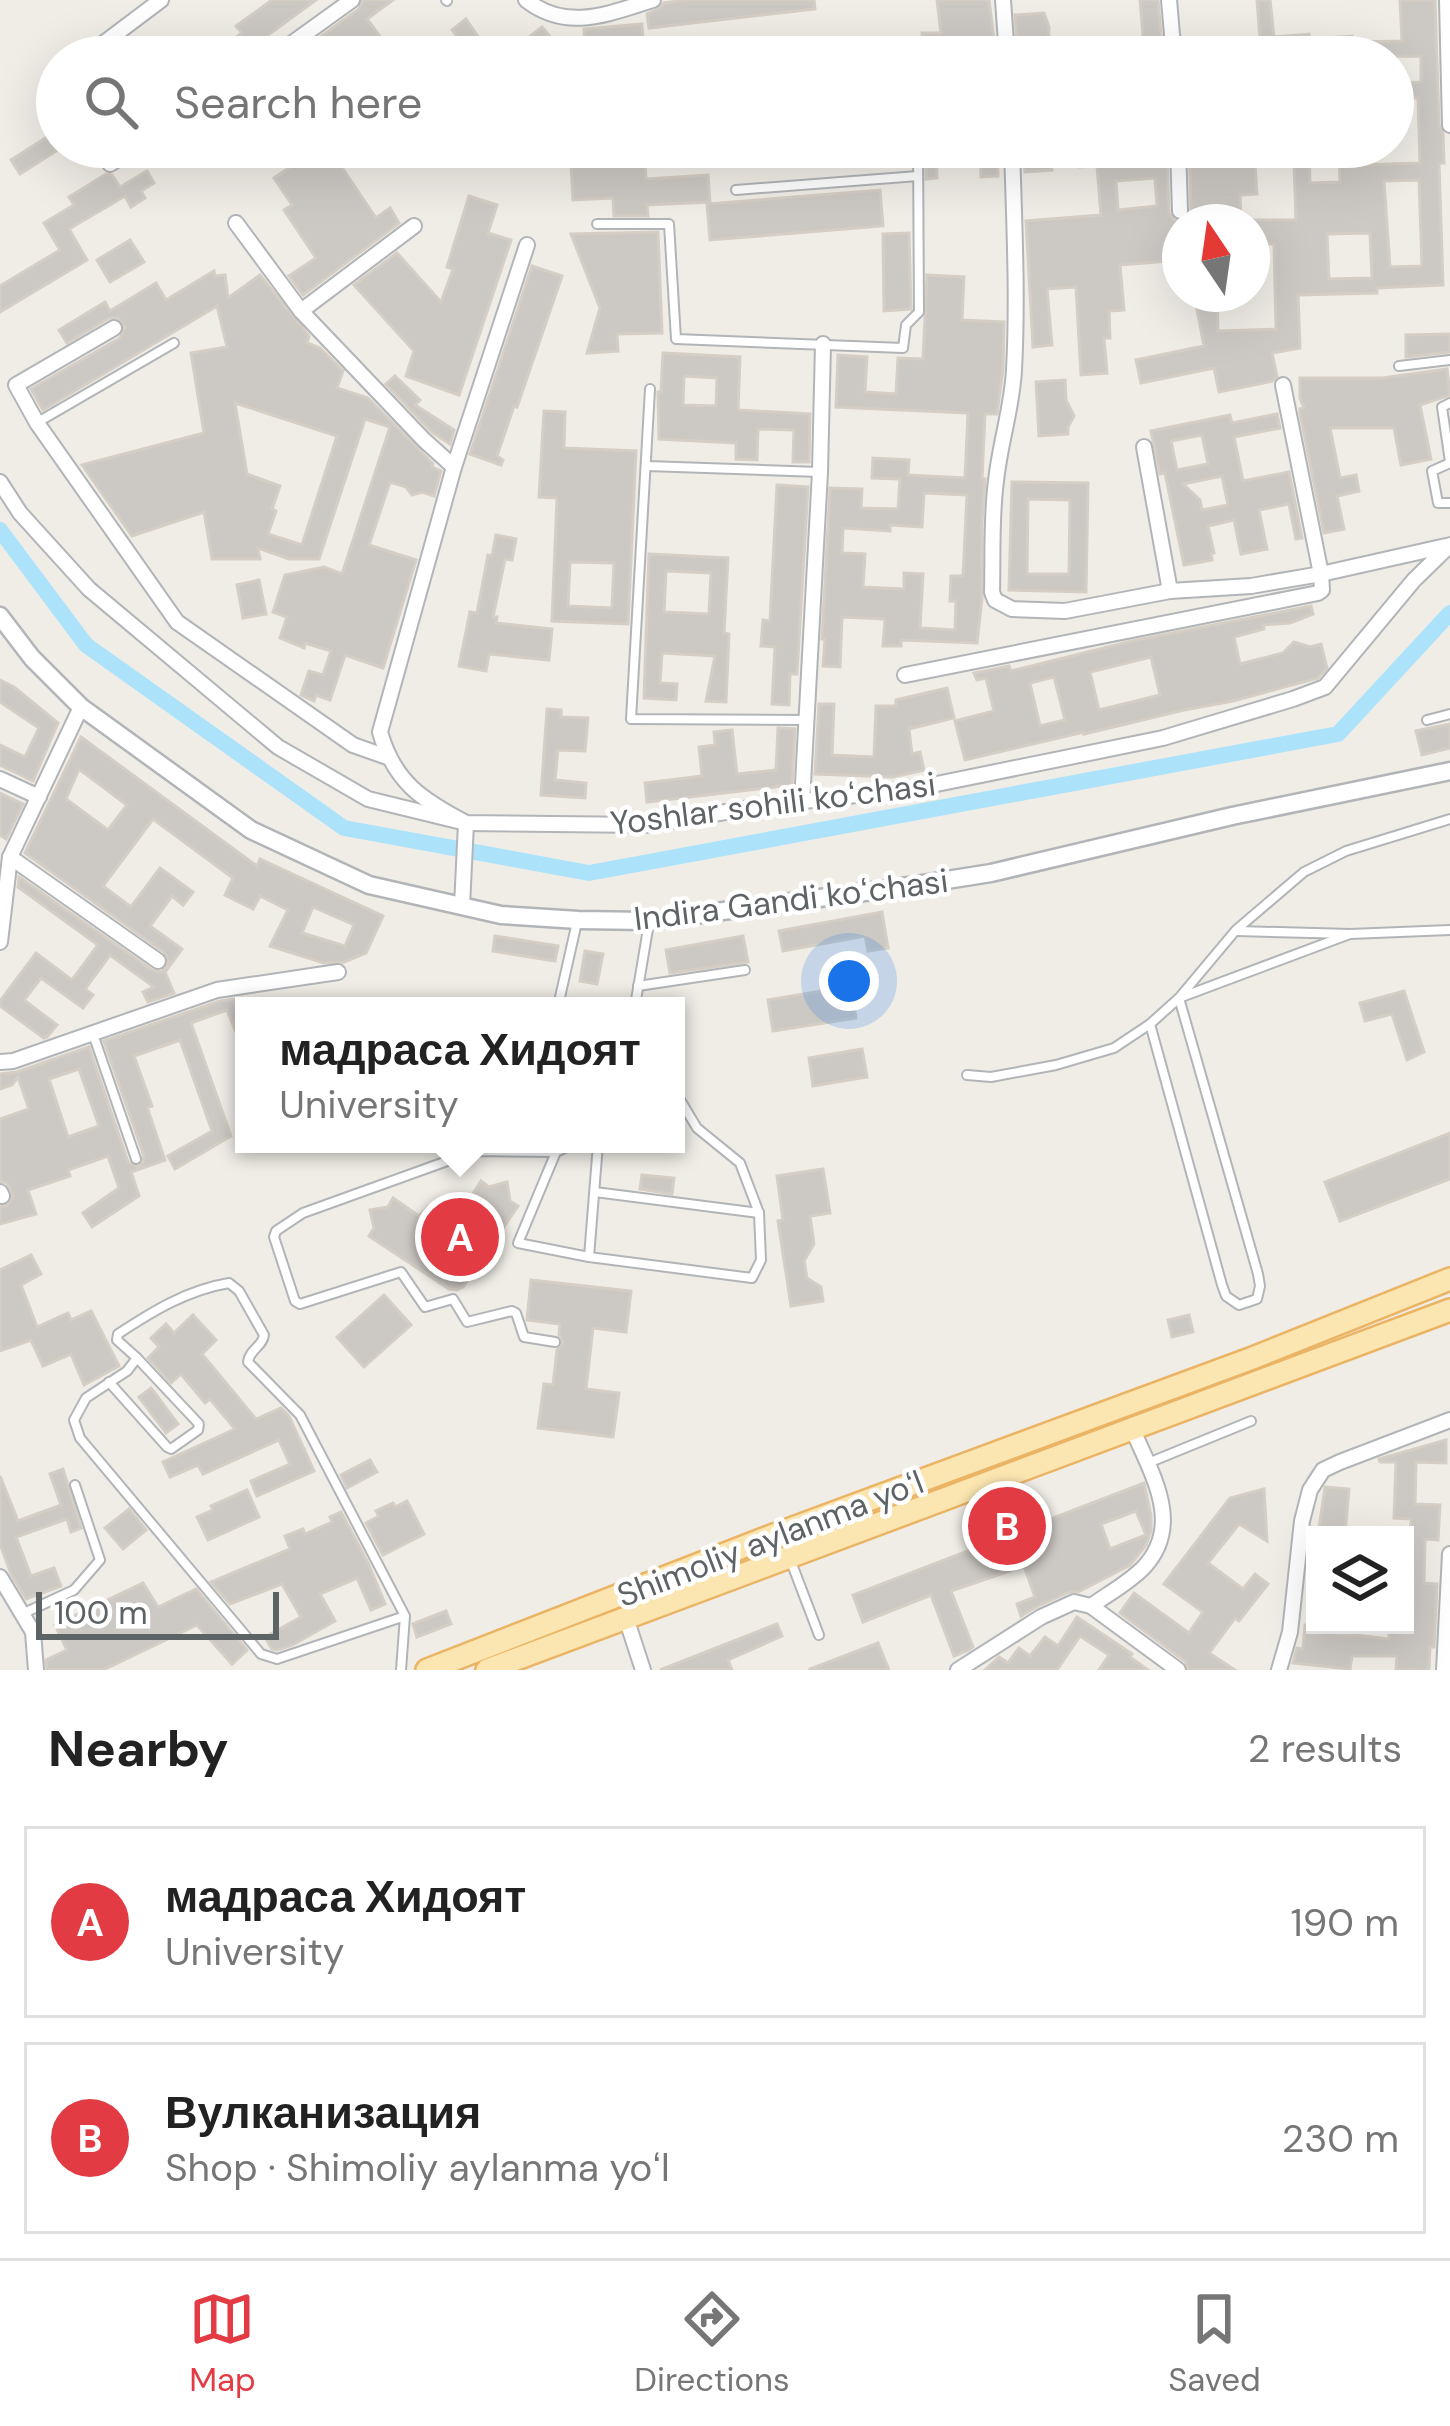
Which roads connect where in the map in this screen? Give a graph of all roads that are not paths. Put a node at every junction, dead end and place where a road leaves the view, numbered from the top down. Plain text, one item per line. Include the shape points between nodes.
1 (161, 0) edge
2 (352, 0) edge
3 (526, 0) edge
4 (653, 0) edge
5 (1004, 0) edge
6 (1169, 0) edge
7 (1447, 0) edge
8 (113, 36) edge
9 (303, 36) edge
10 (1006, 36) edge
11 (1172, 36) edge
12 (1450, 125) edge
13 (918, 168) edge
14 (1012, 168) edge
15 (1179, 168) edge
16 (918, 176) junction
17 (736, 190) dead end
18 (1180, 204) edge
19 (236, 223) dead end
20 (598, 224) dead end
21 (414, 226) dead end
22 (527, 244) dead end
23 (301, 311) junction
24 (114, 328) dead end
25 (174, 343) dead end
26 (823, 344) junction
27 (1450, 360) edge
28 (1399, 366) dead end
29 (1283, 385) dead end
30 (650, 389) dead end
31 (1450, 403) edge
32 (37, 423) junction
33 (1144, 447) dead end
34 (1450, 462) edge
35 (454, 466) junction
36 (647, 466) junction
37 (820, 472) junction
38 (0, 482) edge
39 (1450, 503) edge
40 (1448, 546) edge
41 (1321, 574) junction
42 (1170, 591) junction
43 (0, 616) edge
44 (905, 675) dead end
45 (81, 707) junction
46 (1450, 713) edge
47 (805, 720) junction
48 (1427, 720) dead end
49 (387, 757) junction
50 (1450, 771) edge
51 (0, 779) edge
52 (39, 797) junction
53 (802, 802) junction
54 (1450, 819) edge
55 (466, 823) junction
56 (10, 857) junction
57 (9, 880) junction
58 (0, 896) edge
59 (462, 906) junction
60 (578, 920) junction
61 (649, 921) junction
62 (1450, 930) edge
63 (1236, 931) junction
64 (1350, 934) junction
65 (0, 942) edge
66 (158, 961) dead end
67 (745, 970) dead end
68 (338, 972) dead end
69 (638, 986) junction
70 (560, 997) edge
71 (636, 997) edge
72 (1179, 998) junction
73 (1150, 1024) junction
74 (93, 1034) junction
75 (0, 1062) edge
76 (967, 1075) dead end
77 (685, 1108) edge
78 (470, 1153) edge
79 (556, 1153) edge
80 (597, 1153) edge
81 (136, 1159) dead end
82 (595, 1192) junction
83 (759, 1213) junction
84 (589, 1256) junction
85 (1450, 1280) edge
86 (1450, 1310) edge
87 (555, 1342) dead end
88 (137, 1358) junction
89 (1254, 1370) junction
90 (110, 1382) junction
91 (1450, 1420) edge
92 (1251, 1421) dead end
93 (1132, 1428) junction
94 (1147, 1463) junction
95 (75, 1485) dead end
96 (771, 1536) junction
97 (1450, 1554) edge
98 (786, 1558) junction
99 (0, 1577) edge
100 (1091, 1606) junction
101 (20, 1615) junction
102 (405, 1616) junction
103 (626, 1618) junction
104 (819, 1635) dead end
105 (36, 1670) edge
106 (401, 1670) edge
107 (427, 1670) edge
108 (487, 1670) edge
109 (643, 1670) edge
110 (958, 1670) edge
111 (1178, 1670) edge
112 (1279, 1670) edge
113 (1444, 1670) edge

1 - 8 street
2 - 9 street
3 - 4 street via 563,20
5 - 10 street
6 - 11 street
7 - 12 street
13 - 16 lane
14 - 42 street via 1014,370 992,513 992,592 1012,610 1065,610
15 - 18 street
16 - 17 lane
16 - 26 lane via 919,312 906,325 905,345
19 - 23 street
20 - 26 lane via 669,224 676,339
21 - 23 street
22 - 35 street
23 - 35 street
24 - 32 street via 16,386
25 - 32 lane
26 - 37 street
27 - 28 lane
29 - 41 street
30 - 36 lane
31 - 34 lane via 1442,407
32 - 49 street via 177,622 353,745
33 - 42 street
34 - 39 lane via 1432,471 1438,502
35 - 49 street via 380,732
36 - 37 lane
36 - 47 lane via 632,719
37 - 47 street
38 - 55 street, Yoshlar sohili koʻchasi via 89,589 278,747 368,799
40 - 41 street
40 - 53 street, Yoshlar sohili koʻchasi via 1325,687 1310,693 1163,738 917,788
41 - 42 street
41 - 44 street via 1318,593
43 - 45 street, Indira Gandi koʻchasi
45 - 52 street
45 - 59 street, Indira Gandi koʻchasi via 251,830 369,885
46 - 48 lane
47 - 53 street
49 - 55 street via 426,802
50 - 61 street, Indira Gandi koʻchasi via 991,873
51 - 52 street
52 - 56 street
53 - 55 street, Yoshlar sohili koʻchasi via 644,825
54 - 63 lane via 1304,872
55 - 59 street
56 - 57 street
56 - 66 street
57 - 58 street
57 - 65 street
59 - 60 street, Indira Gandi koʻchasi
60 - 61 street, Indira Gandi koʻchasi
60 - 70 lane
61 - 69 lane
62 - 64 lane
63 - 64 lane
63 - 72 lane
64 - 72 lane
67 - 69 lane
68 - 74 street via 217,990
69 - 71 lane
72 - 73 lane
72 - 73 lane via 1258,1274 1257,1299 1239,1305 1226,1296
73 - 76 lane via 1114,1048 1056,1065
74 - 75 street
74 - 81 lane
77 - 83 lane via 740,1163
78 - 87 lane via 303,1213 276,1231 295,1301 401,1272 424,1307 453,1299 467,1322 512,1311 524,1337
79 - 84 lane via 518,1244
80 - 82 lane
82 - 83 lane
82 - 84 lane
83 - 84 lane via 760,1260 752,1278
85 - 89 main road, Shimoliy aylanma yoʻl
86 - 89 main road, Shimoliy aylanma yoʻl
88 - 90 lane
88 - 90 lane via 198,1430 167,1447
88 - 102 lane via 118,1334 206,1287 229,1283 239,1291 264,1335 248,1362 300,1415
89 - 93 main road, Shimoliy aylanma yoʻl
89 - 96 main road, Shimoliy aylanma yoʻl
90 - 102 lane via 86,1398 74,1420 80,1438 261,1654 277,1659
91 - 112 street via 1340,1462 1315,1480
92 - 94 lane
93 - 94 street
93 - 98 main road, Shimoliy aylanma yoʻl
94 - 100 street via 1163,1507 1159,1548
95 - 101 lane via 100,1560 74,1590
96 - 98 main road
96 - 107 main road, Shimoliy aylanma yoʻl
97 - 113 street
98 - 103 main road, Shimoliy aylanma yoʻl
98 - 104 lane
99 - 101 street
100 - 110 street via 1074,1603 1041,1617
100 - 111 street
101 - 105 street via 33,1632
102 - 106 lane
103 - 108 main road, Shimoliy aylanma yoʻl
103 - 109 street

